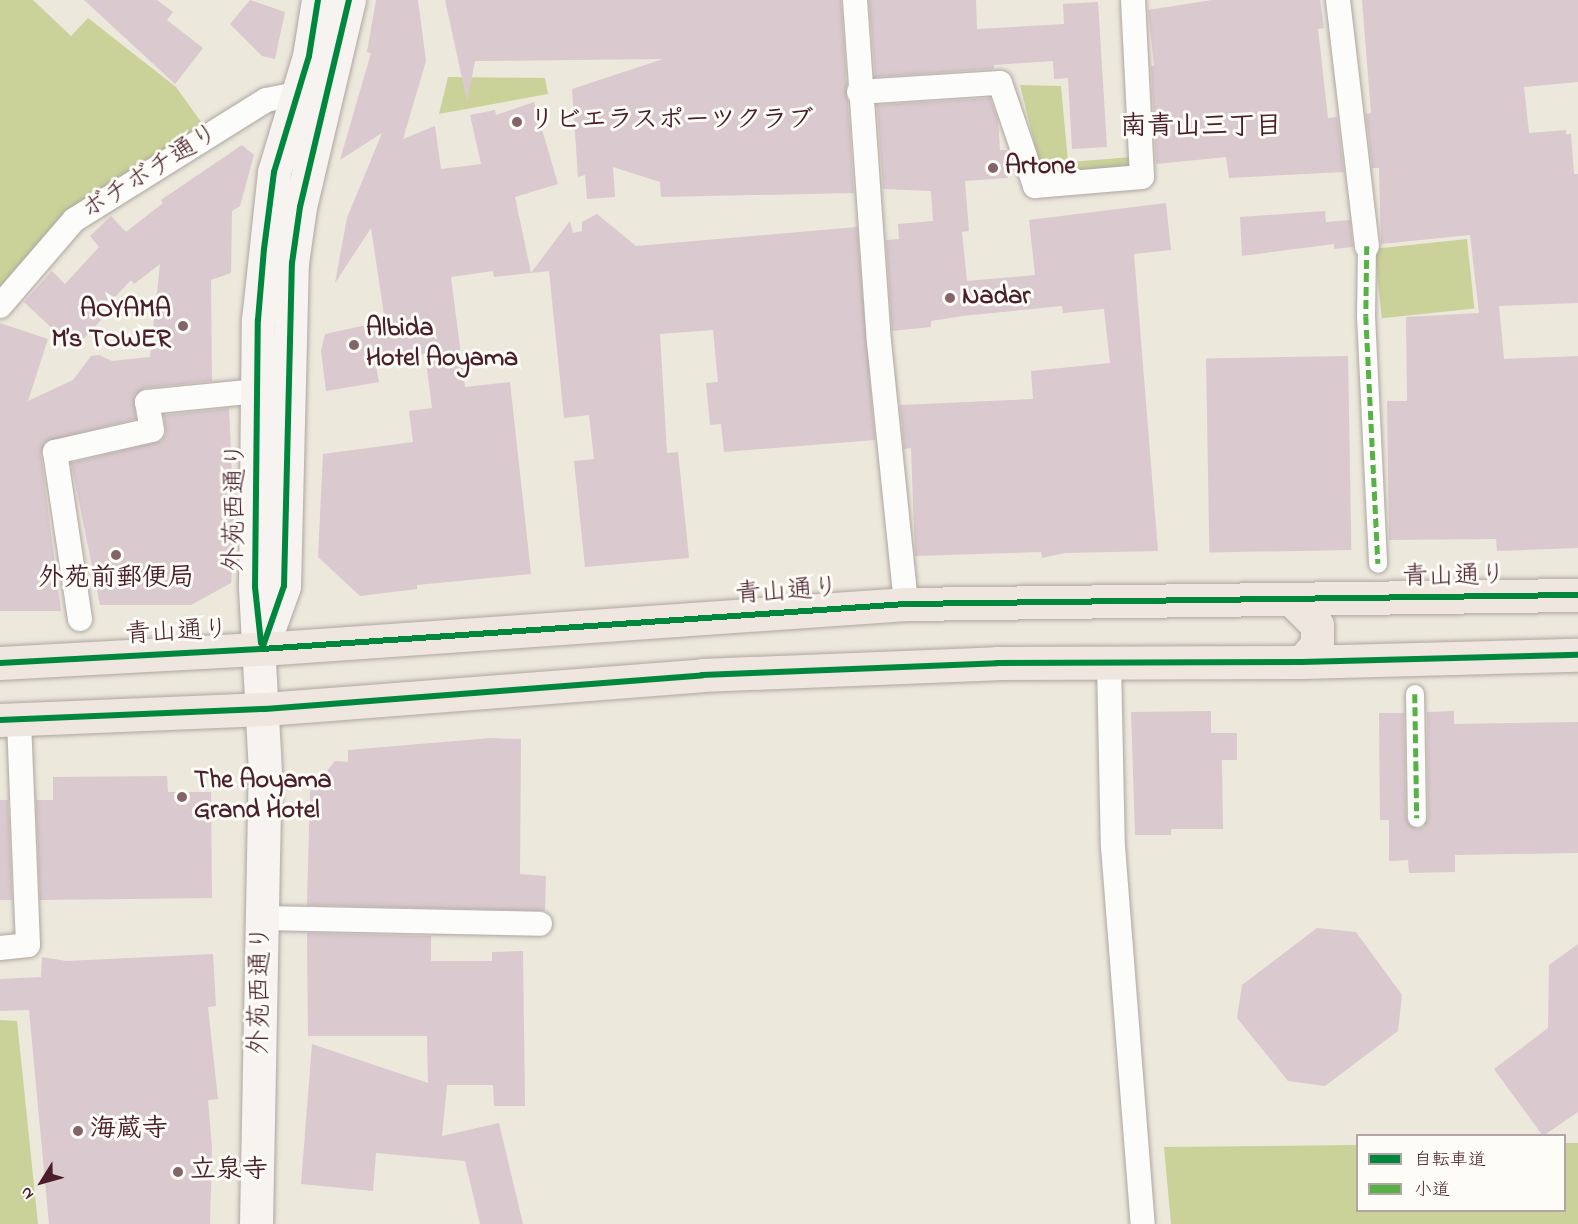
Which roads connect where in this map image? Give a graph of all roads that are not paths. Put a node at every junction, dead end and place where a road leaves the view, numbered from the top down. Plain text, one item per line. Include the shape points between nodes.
1 (318, 0) edge
2 (349, 0) edge
3 (855, 0) edge
4 (1133, 0) edge
5 (1338, 0) edge
6 (859, 92) junction
7 (296, 94) junction
8 (1367, 246) joint
9 (0, 306) edge
10 (257, 390) junction
11 (1378, 564) dead end
12 (1578, 595) edge
13 (1293, 601) junction
14 (906, 604) junction
15 (80, 619) dead end
16 (262, 649) junction
17 (1578, 655) edge
18 (1302, 662) junction
19 (0, 663) edge
20 (1109, 663) junction
21 (1415, 694) dead end
22 (265, 709) junction
23 (10, 719) edge
24 (1417, 818) dead end
25 (263, 918) junction
26 (540, 924) dead end
27 (0, 948) edge
28 (256, 1224) edge
29 (1143, 1224) edge

1 - 7 main road, 外苑西通り via 309,56
2 - 16 main road, 外苑西通り via 300,207 292,262 284,586
3 - 6 street
4 - 6 street via 1142,177 1035,186 1000,83
5 - 8 street
6 - 14 street via 879,343
7 - 9 street, ボチボチ通り via 266,100 74,220
7 - 10 main road, 外苑西通り via 274,172 268,211 258,320
8 - 11 street via 1366,316
10 - 15 street via 147,402 152,430 55,452
10 - 16 main road, 外苑西通り via 255,586
12 - 13 highway, 青山通り
13 - 14 highway, 青山通り
13 - 18 highway via 1317,626 1317,644
14 - 16 highway, 青山通り
16 - 19 highway, 青山通り
16 - 22 main road, 外苑西通り
17 - 18 highway
18 - 20 highway
20 - 22 highway via 997,663 702,675
20 - 29 street via 1113,848
21 - 24 street
22 - 23 highway
22 - 25 main road, 外苑西通り
23 - 27 street via 28,945
25 - 26 street
25 - 28 main road, 外苑西通り

